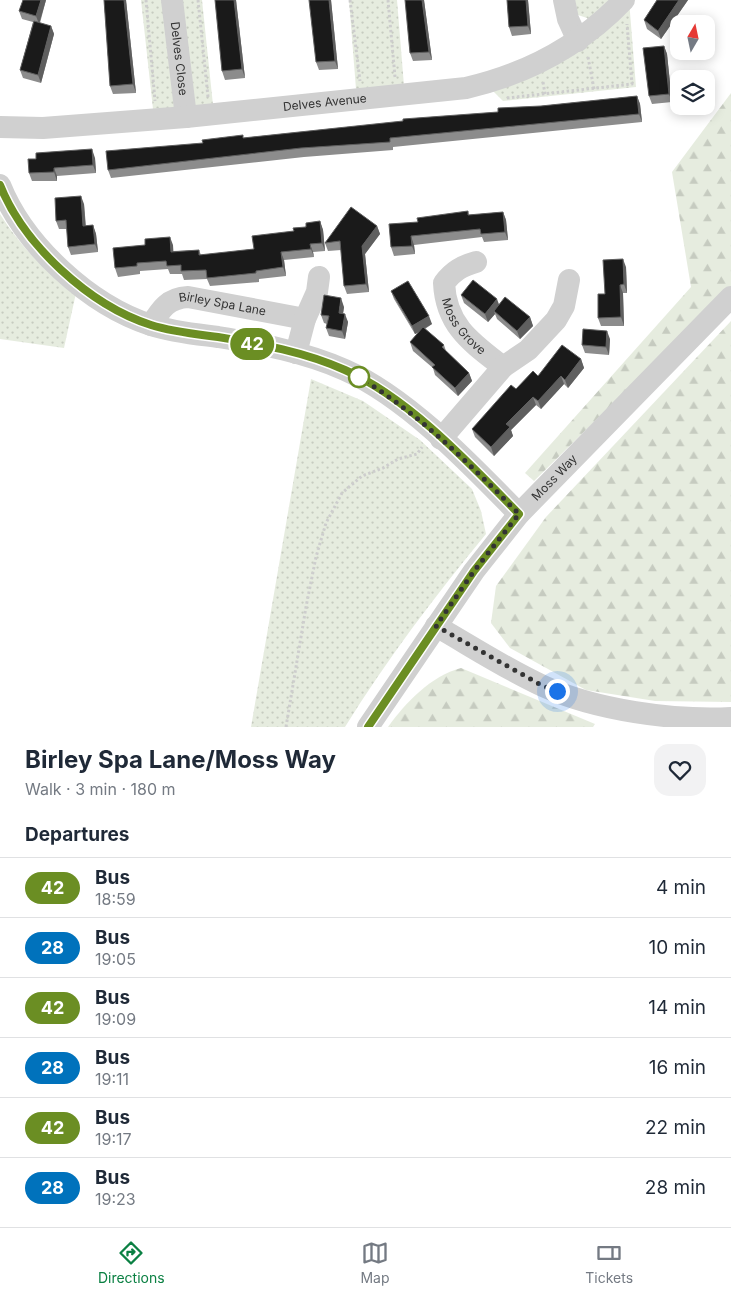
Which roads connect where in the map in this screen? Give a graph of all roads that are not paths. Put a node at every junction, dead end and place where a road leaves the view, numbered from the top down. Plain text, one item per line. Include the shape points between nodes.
1 (172, 0) edge
2 (564, 0) edge
3 (624, 0) edge
4 (581, 39) junction
5 (186, 117) junction
6 (0, 127) edge
7 (0, 185) edge
8 (476, 262) dead end
9 (319, 277) dead end
10 (569, 280) dead end
11 (731, 297) edge
12 (306, 319) junction
13 (150, 325) junction
14 (296, 352) junction
15 (503, 368) junction
16 (437, 435) junction
17 (519, 514) junction
18 (436, 626) junction
19 (731, 718) edge
20 (368, 727) edge

1 - 5 street, Delves Close
2 - 4 street via 568,19
3 - 4 street, Delves Avenue
4 - 5 street, Delves Avenue via 540,62 494,81 466,88
5 - 6 street, Delves Avenue via 43,128
7 - 13 street via 14,213 46,256 109,304
8 - 15 street, Moss Grove via 463,266 444,283 448,309 470,341
9 - 12 street via 317,292
10 - 15 street via 564,306 556,320 528,350
11 - 17 street, Moss Way
12 - 13 street, Birley Spa Lane via 188,297 170,301
12 - 14 street
13 - 14 street
14 - 16 street via 370,383 404,406
15 - 16 street
16 - 17 street
17 - 18 street, Moss Way
18 - 19 street via 543,686 572,696 659,715
18 - 20 street, Moss Way

